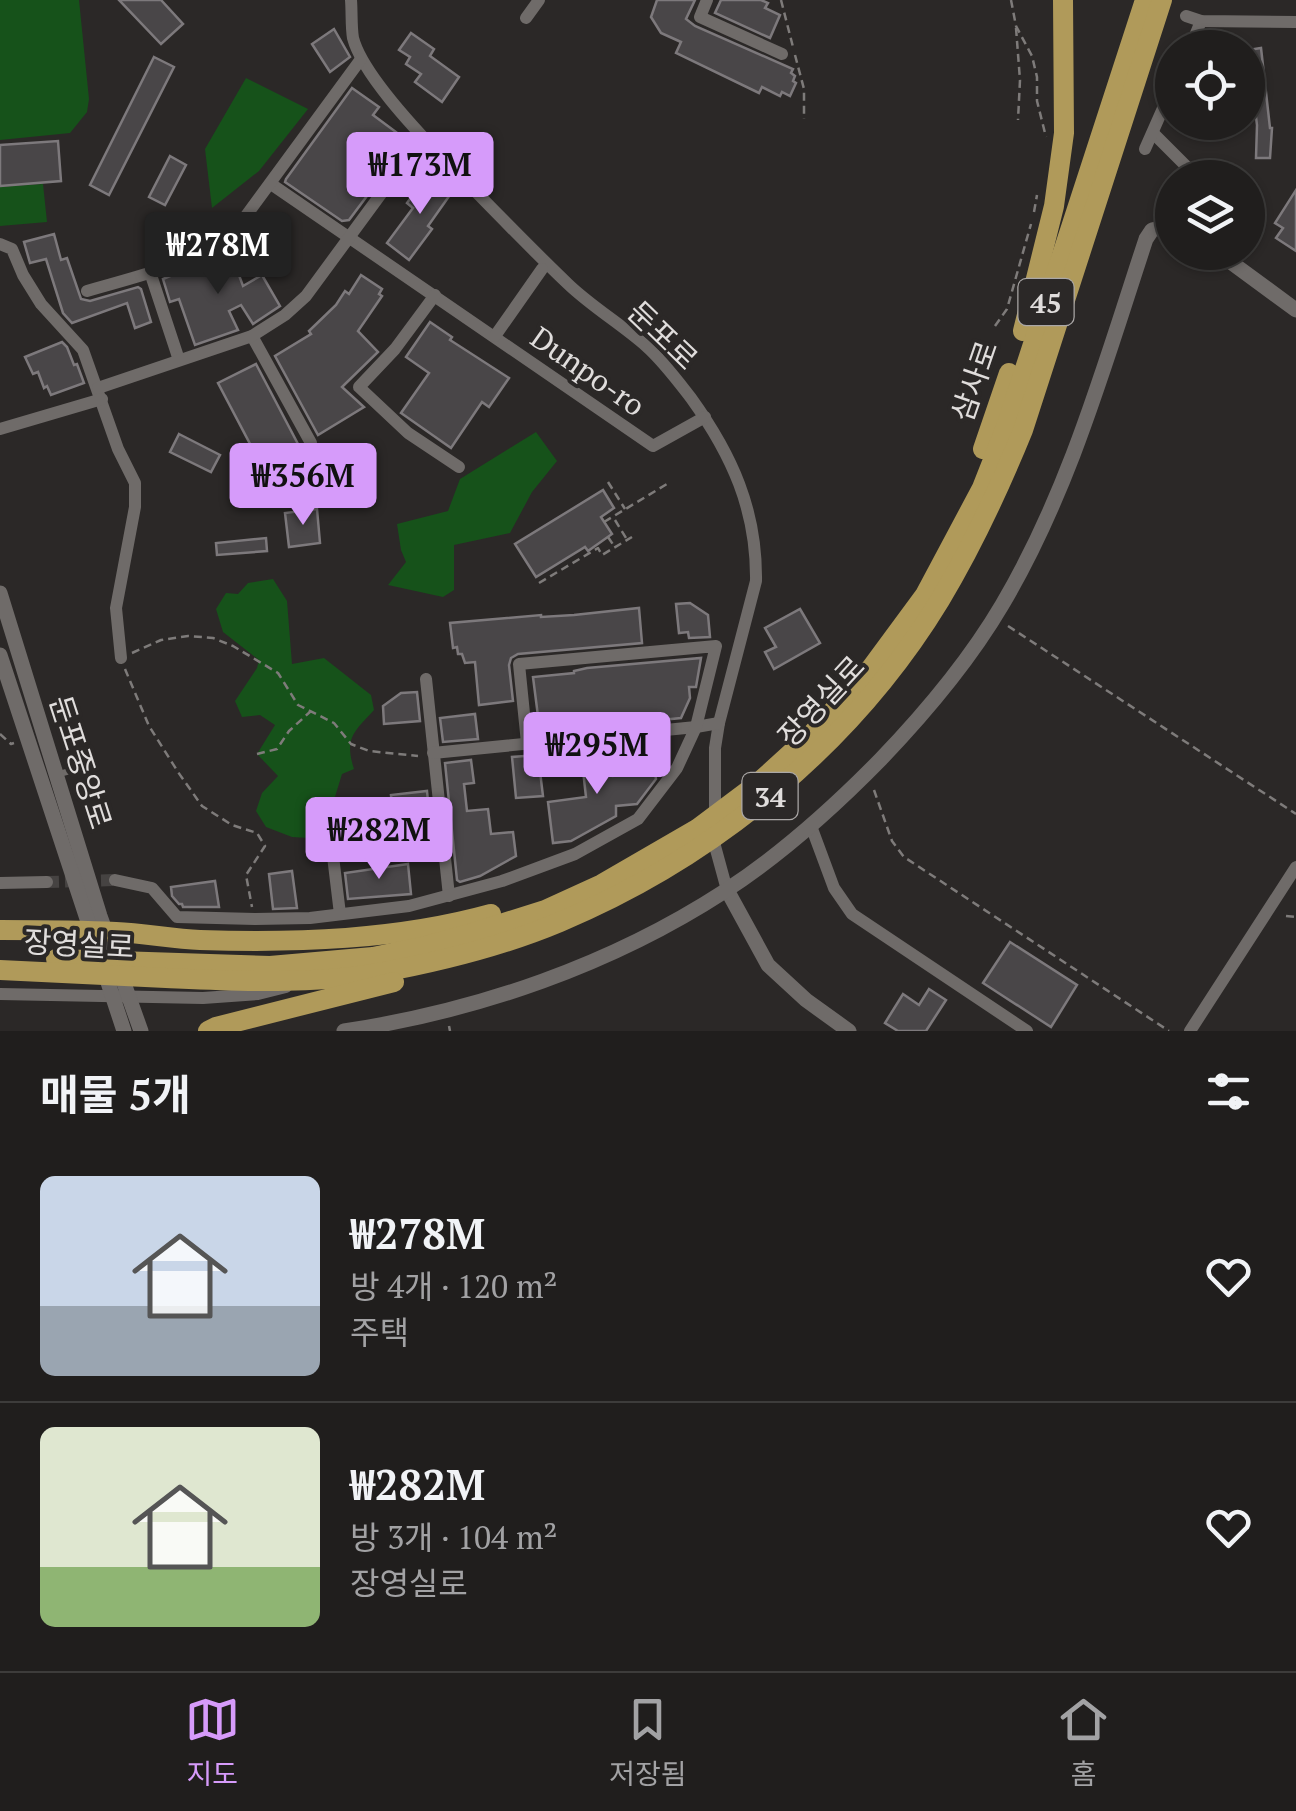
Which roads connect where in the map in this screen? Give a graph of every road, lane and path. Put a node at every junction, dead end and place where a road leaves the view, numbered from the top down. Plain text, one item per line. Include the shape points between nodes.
1 (351, 0) edge
2 (539, 0) edge
3 (707, 0) edge
4 (781, 0) edge
5 (1011, 0) edge
6 (1063, 0) edge
7 (1145, 0) edge
8 (1162, 0) edge
9 (1182, 8) edge
10 (526, 18) dead end
11 (1202, 21) junction
12 (1296, 22) edge
13 (1016, 26) junction
14 (1198, 30) edge
15 (782, 54) dead end
16 (361, 59) junction
17 (1136, 84) junction
18 (804, 120) dead end
19 (1018, 120) dead end
20 (1155, 128) edge
21 (1153, 133) junction
22 (1046, 137) dead end
23 (414, 149) dead end
24 (1145, 149) dead end
25 (1180, 160) edge
26 (271, 184) junction
27 (1039, 188) dead end
28 (1155, 229) edge
29 (349, 238) junction
30 (0, 244) edge
31 (542, 269) dead end
32 (1245, 270) edge
33 (150, 272) junction
34 (87, 290) dead end
35 (435, 295) junction
36 (1296, 310) edge
37 (995, 326) dead end
38 (252, 336) junction
39 (496, 336) junction
40 (179, 360) junction
41 (100, 394) junction
42 (705, 417) junction
43 (0, 430) edge
44 (311, 443) dead end
45 (459, 468) dead end
46 (608, 482) dead end
47 (667, 484) dead end
48 (625, 510) junction
49 (613, 517) junction
50 (604, 522) dead end
51 (608, 537) dead end
52 (614, 548) junction
53 (539, 583) dead end
54 (0, 593) edge
55 (924, 595) junction
56 (1006, 625) dead end
57 (0, 655) edge
58 (121, 658) junction
59 (426, 679) dead end
60 (312, 710) junction
61 (719, 722) junction
62 (696, 727) junction
63 (0, 734) edge
64 (18, 742) dead end
65 (527, 743) junction
66 (257, 754) dead end
67 (434, 755) junction
68 (85, 767) dead end
69 (57, 775) junction
70 (874, 790) dead end
71 (1296, 814) edge
72 (810, 826) junction
73 (332, 848) dead end
74 (1296, 868) edge
75 (115, 880) tunnel mouth
76 (0, 882) edge
77 (47, 882) tunnel mouth
78 (602, 884) junction
79 (728, 890) junction
80 (449, 896) junction
81 (340, 914) junction
82 (1286, 916) dead end
83 (1296, 917) edge
84 (255, 920) junction
85 (554, 924) junction
86 (0, 930) edge
87 (100, 938) junction
88 (0, 956) edge
89 (0, 970) edge
90 (314, 979) junction
91 (0, 994) edge
92 (130, 1025) edge
93 (1169, 1030) edge
94 (208, 1031) edge
95 (344, 1031) edge
96 (848, 1031) edge
97 (1027, 1031) edge
98 (1190, 1031) edge

1 - 16 street, 둔포로
2 - 10 street
3 - 15 street via 700,16
4 - 18 path via 804,89
5 - 13 path
6 - 55 highway, 삼사로 / 34 via 1064,133 1028,318
7 - 55 highway, 장영실로 / 45 via 1006,427 982,488
8 - 17 highway, 장영실로
9 - 11 street
9 - 17 highway, 34
11 - 12 street
11 - 14 street
13 - 19 path
13 - 22 path via 1032,56
16 - 26 street
16 - 42 street, 둔포로 via 424,138 570,286 648,348
17 - 85 highway, 장영실로 / 34 via 999,490 906,650 842,728 746,814 675,864
20 - 21 street
21 - 24 street
21 - 25 street
23 - 29 street
26 - 29 street, Dunpo-ro
26 - 33 street via 229,238
27 - 37 path via 1012,294
28 - 72 street via 1146,239 1050,511 1002,606 915,723
29 - 35 street, Dunpo-ro
29 - 38 street via 306,296
30 - 41 street via 12,249 41,304 83,350
31 - 39 street, Dunpo-ro
32 - 36 street
33 - 34 street
33 - 40 street
35 - 39 street, Dunpo-ro
35 - 45 street via 359,387
38 - 40 street
38 - 44 street
39 - 42 street, Dunpo-ro via 652,446
40 - 41 street
41 - 43 street
41 - 58 street via 135,483 116,608
42 - 61 street, 둔포로 via 748,507 756,561
46 - 48 path
47 - 48 path
48 - 49 path
49 - 50 path
49 - 52 path via 629,538
51 - 52 path
52 - 53 path via 602,555 598,548
54 - 69 street, 둔포중앙로
55 - 78 highway, 장영실로 / 34 via 866,675 798,748 698,830
56 - 71 path
57 - 87 street, 둔포중앙로
58 - 60 path via 161,640 213,638 278,673 298,705
58 - 84 path via 149,726 202,806 257,832 265,846 246,876
59 - 67 street
60 - 66 path via 277,749
60 - 67 path via 350,744
61 - 62 street
61 - 79 street, 둔포로 via 715,846
62 - 65 street
62 - 65 street via 716,646 519,664
62 - 80 street via 677,768 638,819 575,854
63 - 64 path
65 - 67 street
67 - 80 street
68 - 69 lane
69 - 87 street, 둔포중앙로
70 - 93 path via 904,858
72 - 79 street
72 - 97 street via 834,888 852,914
73 - 81 street
74 - 98 street
75 - 84 street via 152,888 177,916
76 - 77 street
78 - 87 highway via 478,918 356,937
78 - 88 highway, 장영실로 / 34 via 545,910 373,957 270,966
79 - 95 street via 563,973 446,1011
79 - 96 street via 768,965
80 - 81 street
81 - 84 street
82 - 83 path
85 - 90 highway, 장영실로 / 34 via 395,969
85 - 94 highway via 492,954
86 - 87 highway
87 - 92 street
89 - 90 highway, 장영실로 / 34
90 - 91 street via 258,994 204,998

